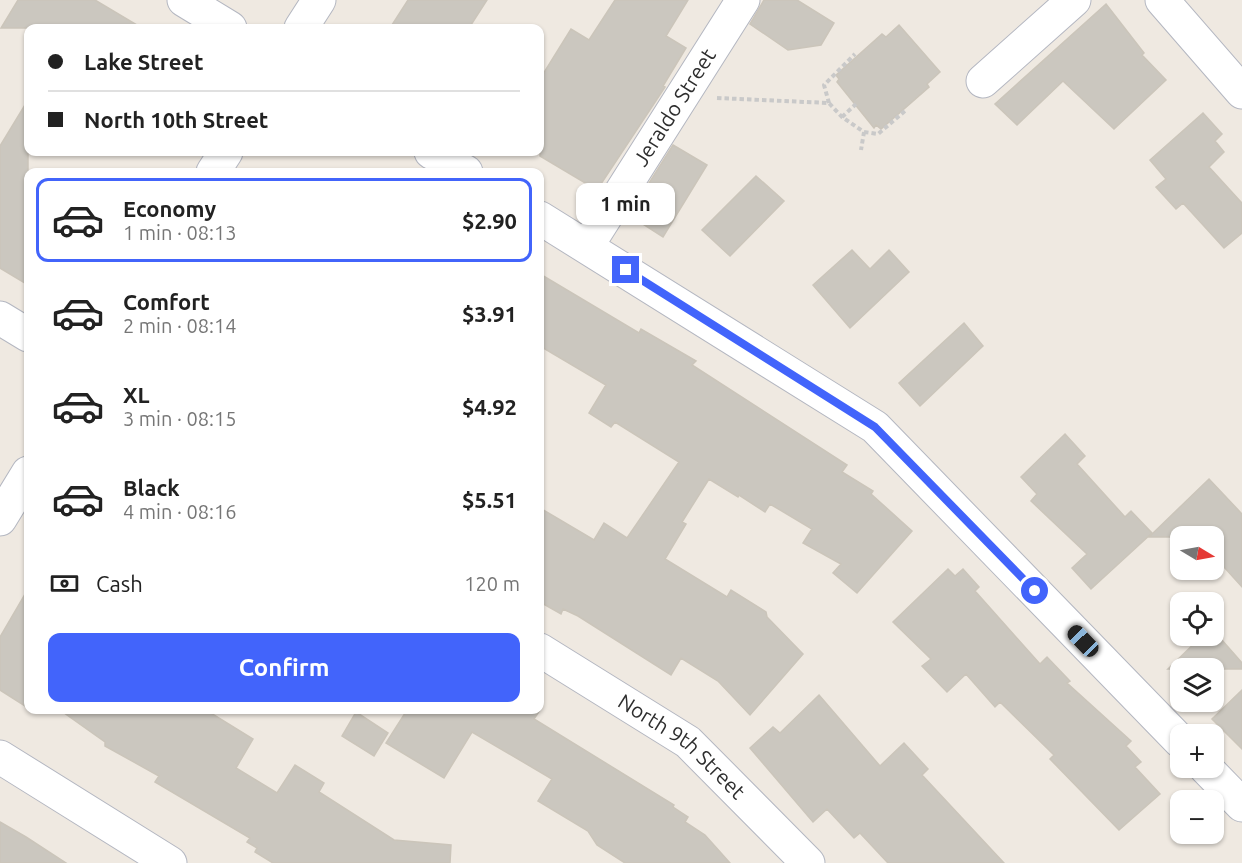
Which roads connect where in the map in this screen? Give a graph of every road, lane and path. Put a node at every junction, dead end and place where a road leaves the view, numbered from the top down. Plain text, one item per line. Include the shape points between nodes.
1 (184, 0) edge
2 (319, 0) edge
3 (743, 0) edge
4 (1074, 0) edge
5 (1162, 0) edge
6 (223, 24) edge
7 (304, 24) edge
8 (855, 54) dead end
9 (983, 81) dead end
10 (1242, 92) edge
11 (710, 97) dead end
12 (829, 103) junction
13 (856, 104) dead end
14 (906, 110) dead end
15 (842, 117) junction
16 (864, 132) junction
17 (861, 150) dead end
18 (438, 156) edge
19 (459, 168) edge
20 (544, 220) edge
21 (587, 246) junction
22 (0, 318) edge
23 (24, 333) edge
24 (24, 480) edge
25 (0, 519) edge
26 (544, 652) edge
27 (1170, 731) edge
28 (0, 757) edge
29 (1216, 778) edge
30 (1242, 805) edge
31 (170, 863) edge
32 (808, 863) edge

1 - 6 street
2 - 7 street
3 - 21 street, Jeraldo Street
4 - 9 street
5 - 10 street
8 - 12 path via 824,85
11 - 12 path
12 - 15 path
13 - 15 path
14 - 16 path via 878,134
15 - 16 path
16 - 17 path
18 - 19 street
20 - 21 street
21 - 27 street via 851,411 889,440
22 - 23 street
24 - 25 street
26 - 32 street, North 9th Street via 688,742
28 - 31 street
29 - 30 street

